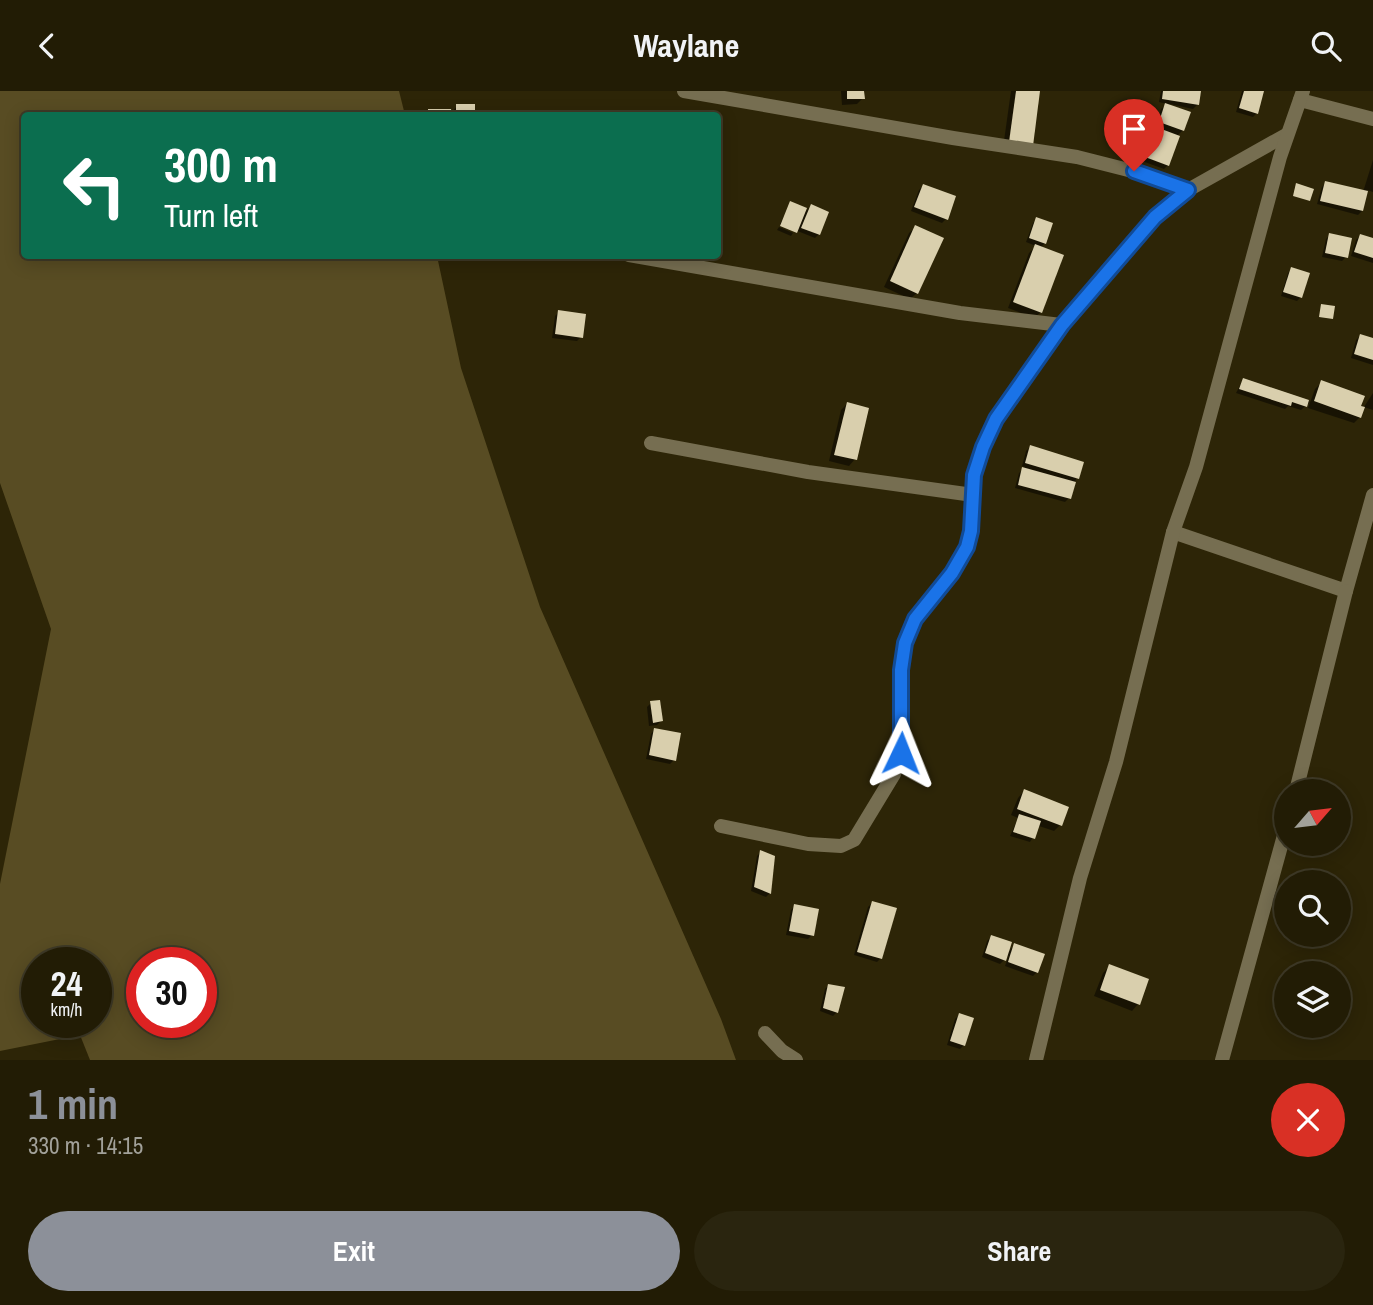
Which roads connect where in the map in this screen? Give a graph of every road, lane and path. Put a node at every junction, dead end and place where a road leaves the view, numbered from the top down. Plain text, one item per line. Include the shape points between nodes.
1 (684, 91) edge
2 (1301, 96) edge
3 (1373, 119) edge
4 (1286, 135) junction
5 (1188, 190) junction
6 (652, 259) edge
7 (1062, 325) junction
8 (651, 443) dead end
9 (973, 495) junction
10 (1373, 495) edge
11 (1173, 532) junction
12 (1346, 591) junction
13 (1299, 779) edge
14 (721, 826) dead end
15 (1278, 856) edge
16 (765, 1033) dead end
17 (796, 1060) edge
18 (1036, 1060) edge
19 (1222, 1060) edge

1 - 5 street via 1077,157
2 - 3 street
2 - 4 street
4 - 5 street
4 - 11 street via 1196,467
5 - 7 street via 1155,217
6 - 7 street via 960,313
7 - 9 street via 996,419 974,475
8 - 9 street
9 - 14 street via 967,547 915,619 905,643 901,753 894,774 854,840 841,846 808,845
10 - 12 street
11 - 12 street
11 - 18 street
12 - 13 street
15 - 19 street
16 - 17 street

